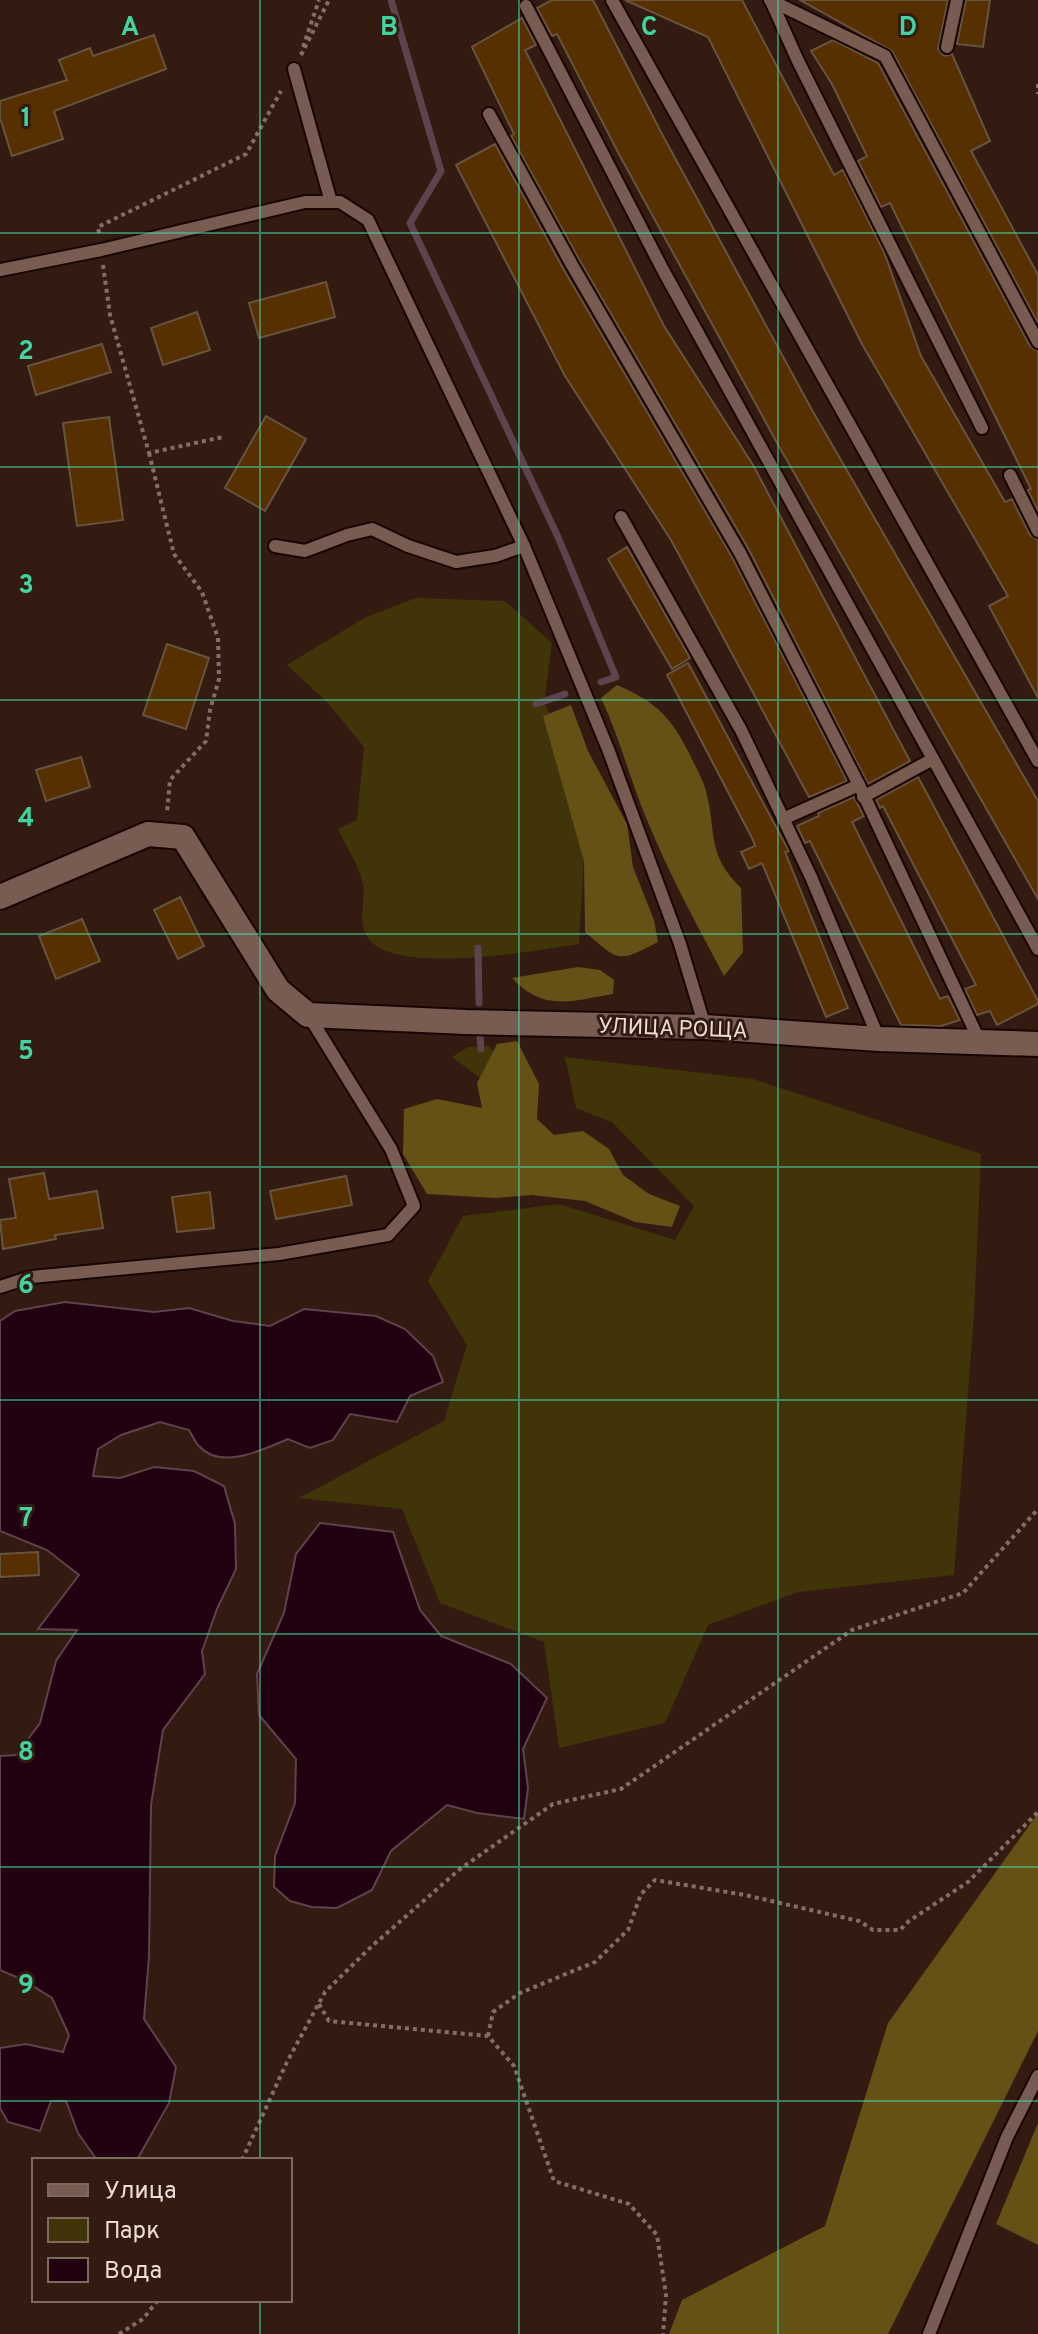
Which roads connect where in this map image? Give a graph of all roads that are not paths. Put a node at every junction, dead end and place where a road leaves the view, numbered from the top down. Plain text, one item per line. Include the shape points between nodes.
1 (612, 0) edge
2 (957, 0) edge
3 (770, 1) edge
4 (526, 6) dead end
5 (947, 47) dead end
6 (296, 64) road end
7 (489, 114) dead end
8 (331, 202) junction
9 (0, 270) edge
10 (1038, 342) edge
11 (982, 428) dead end
12 (1010, 475) dead end
13 (621, 517) dead end
14 (1038, 531) edge
15 (275, 546) dead end
16 (524, 546) junction
17 (933, 759) junction
18 (1038, 761) edge
19 (861, 791) junction
20 (783, 819) junction
21 (0, 897) edge
22 (1038, 949) edge
23 (308, 1015) junction
24 (705, 1027) junction
25 (879, 1039) junction
26 (980, 1042) junction
27 (1038, 1044) edge
28 (0, 1287) edge
29 (1038, 2076) edge
30 (929, 2334) edge

1 - 18 lane
2 - 5 lane
3 - 10 lane via 885,56
3 - 11 lane
4 - 17 lane via 663,270
6 - 8 lane
7 - 19 lane via 740,553
8 - 9 lane via 305,202
8 - 16 lane via 368,220
12 - 14 lane
13 - 20 lane via 741,730
15 - 16 lane via 305,551 372,529 456,562
16 - 24 lane via 608,749
17 - 19 lane
17 - 22 lane
19 - 20 lane
19 - 26 lane
20 - 25 lane
21 - 23 street via 148,834 183,837 278,990
23 - 24 street, УЛИЦА РОЩА
23 - 28 lane via 391,1149 414,1206 388,1235 279,1254 31,1277
24 - 25 street, УЛИЦА РОЩА
25 - 26 street, УЛИЦА РОЩА
26 - 27 street, УЛИЦА РОЩА
29 - 30 lane via 1007,2137

